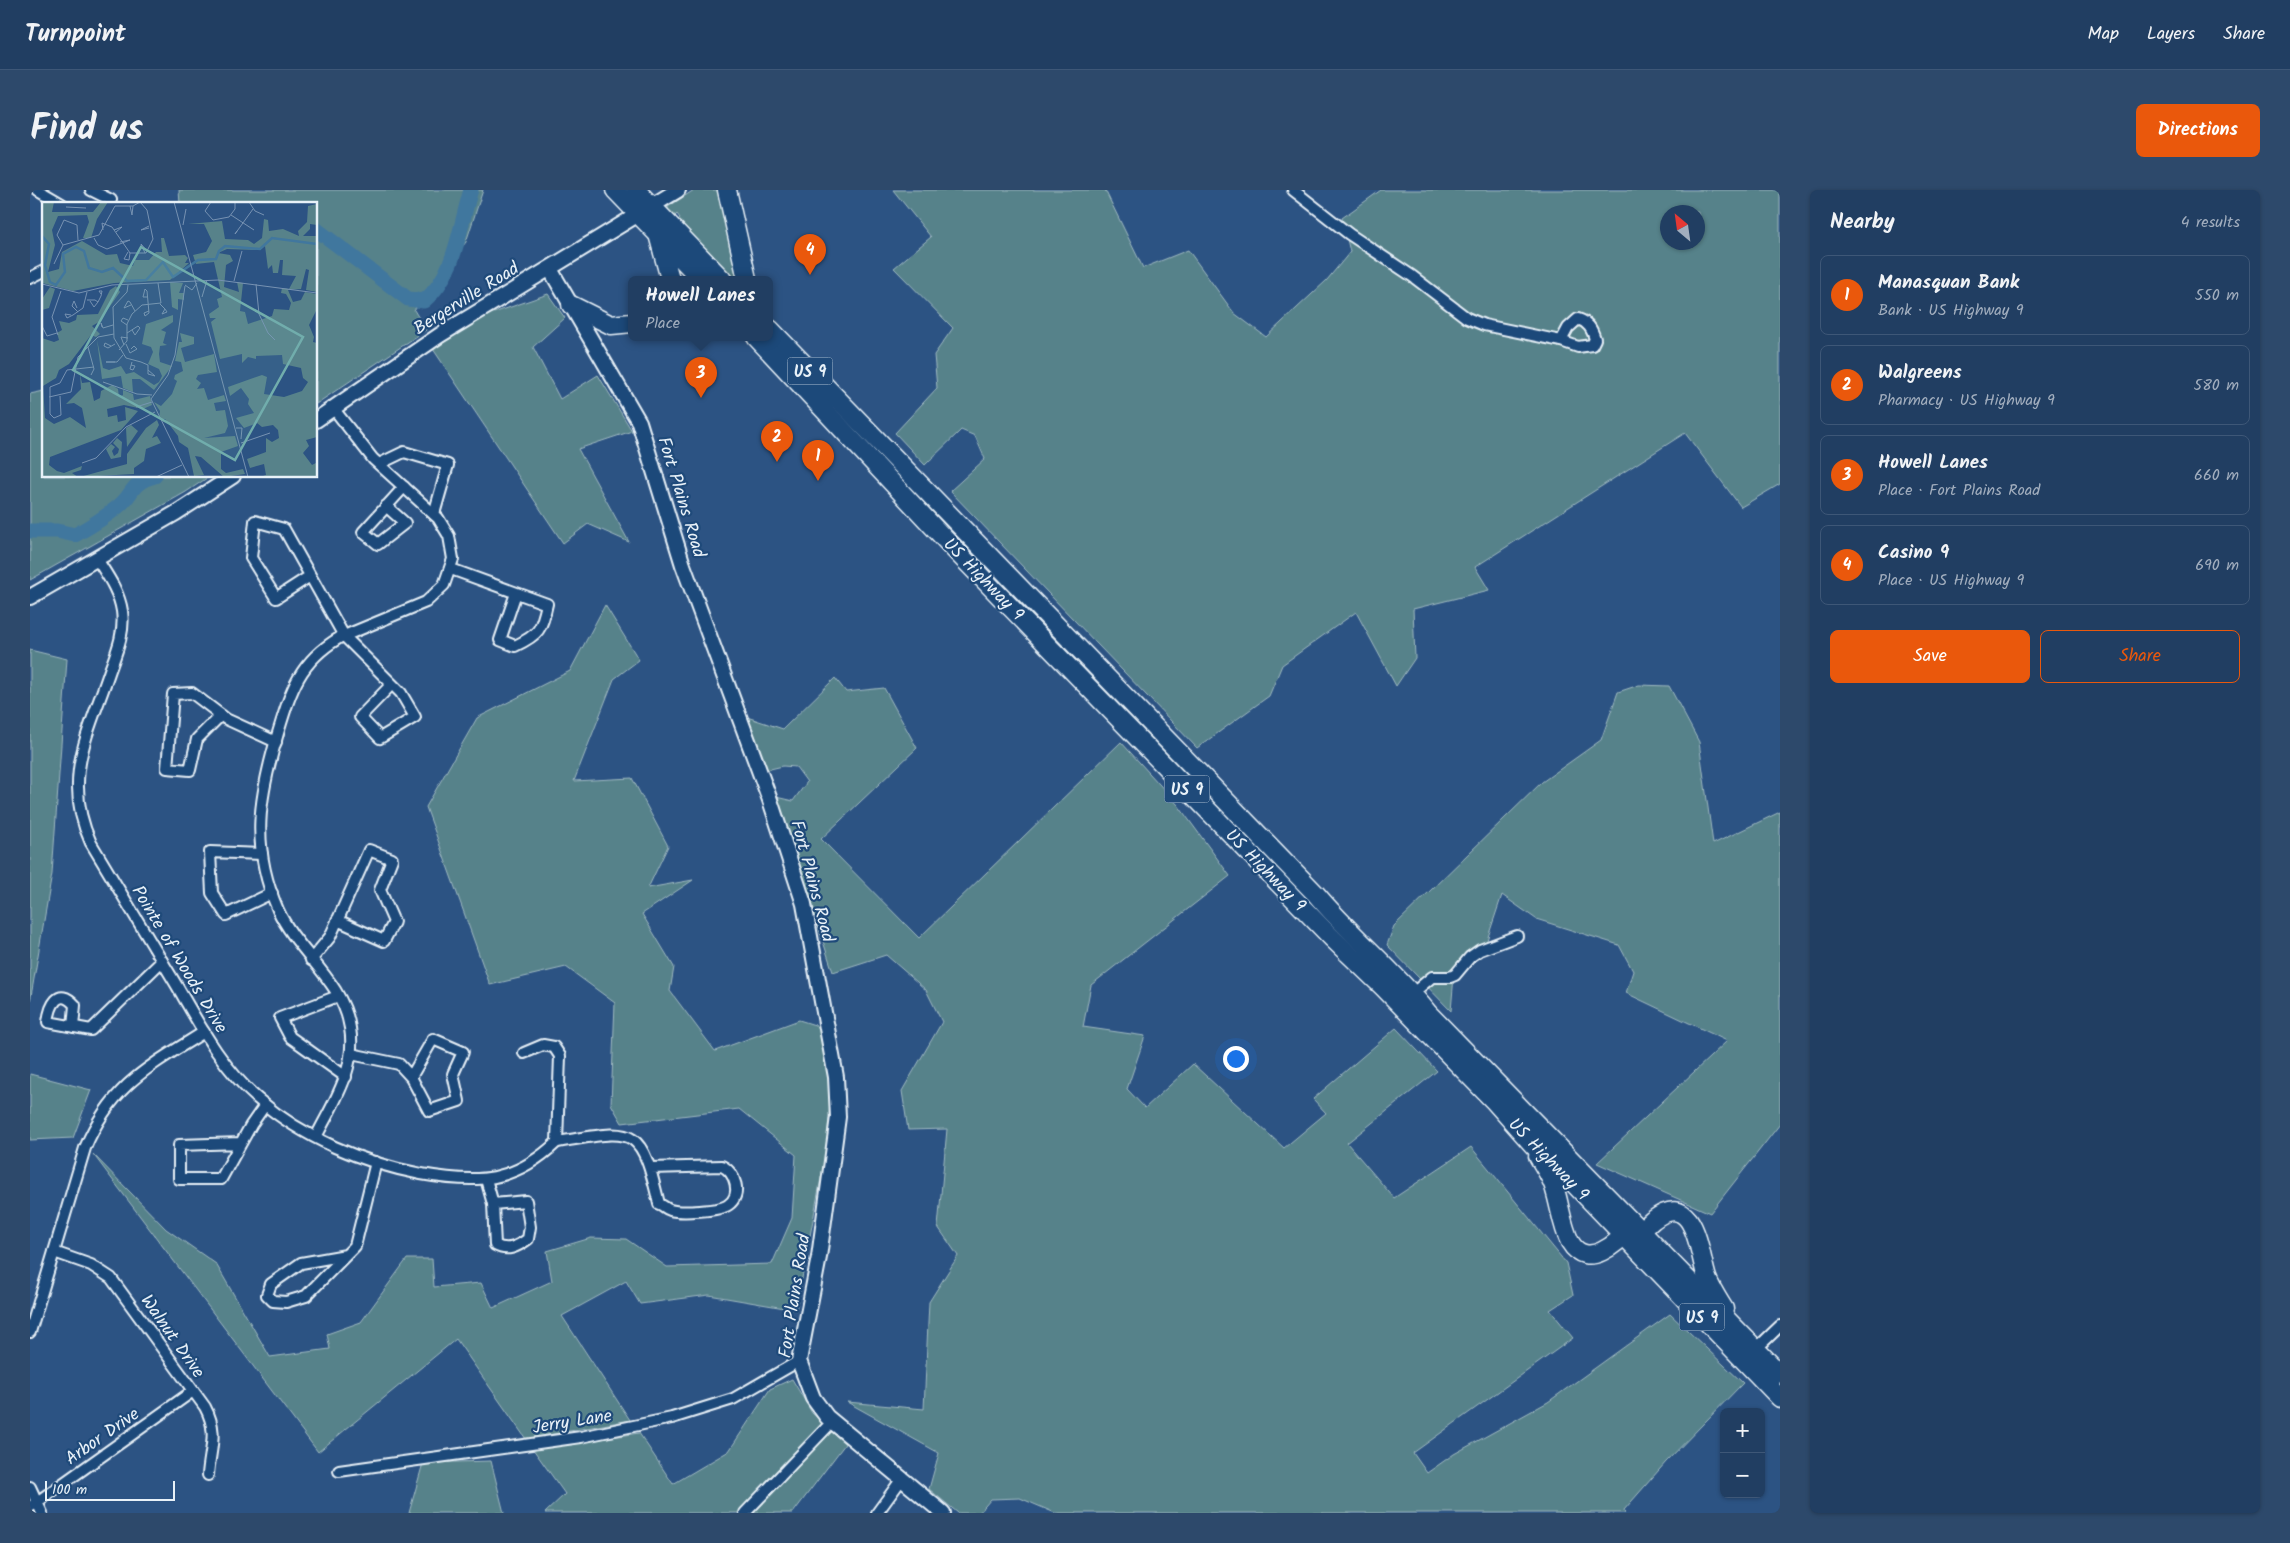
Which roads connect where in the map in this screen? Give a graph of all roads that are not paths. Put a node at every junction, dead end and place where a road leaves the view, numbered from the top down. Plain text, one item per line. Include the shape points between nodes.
1 (38, 190) edge
2 (91, 190) edge
3 (115, 190) edge
4 (616, 190) edge
5 (636, 190) edge
6 (678, 190) edge
7 (727, 190) edge
8 (1293, 190) edge
9 (59, 202) edge
10 (110, 202) edge
11 (645, 210) junction
12 (658, 235) junction
13 (550, 269) junction
14 (42, 272) edge
15 (669, 276) edge
16 (698, 276) edge
17 (719, 276) edge
18 (746, 276) edge
19 (30, 278) edge
20 (571, 305) junction
21 (628, 324) edge
22 (773, 332) edge
23 (760, 341) edge
24 (1561, 341) dead end
25 (333, 408) junction
26 (318, 419) edge
27 (379, 464) junction
28 (230, 478) edge
29 (404, 487) junction
30 (386, 506) dead end
31 (434, 514) junction
32 (97, 559) junction
33 (451, 569) junction
34 (310, 576) junction
35 (516, 593) junction
36 (30, 597) edge
37 (344, 636) junction
38 (392, 684) junction
39 (221, 715) junction
40 (276, 742) junction
41 (262, 854) junction
42 (272, 893) junction
43 (338, 920) junction
44 (1517, 936) dead end
45 (311, 960) junction
46 (162, 961) junction
47 (1413, 993) junction
48 (338, 996) junction
49 (73, 1027) dead end
50 (204, 1032) junction
51 (524, 1053) dead end
52 (351, 1054) junction
53 (346, 1077) junction
54 (411, 1077) junction
55 (265, 1105) junction
56 (316, 1137) junction
57 (557, 1142) junction
58 (241, 1143) junction
59 (1534, 1146) junction
60 (376, 1162) junction
61 (651, 1168) junction
62 (486, 1179) junction
63 (492, 1204) junction
64 (1633, 1230) junction
65 (54, 1252) junction
66 (346, 1255) junction
67 (1733, 1324) junction
68 (1780, 1326) edge
69 (30, 1332) edge
70 (1756, 1349) junction
71 (799, 1362) junction
72 (1780, 1374) edge
73 (193, 1391) junction
74 (1780, 1398) edge
75 (832, 1422) junction
76 (339, 1471) dead end
77 (208, 1476) dead end
78 (901, 1480) junction
79 (30, 1487) edge
80 (33, 1505) edge
81 (42, 1513) edge
82 (745, 1513) edge
83 (877, 1513) edge
84 (943, 1513) edge

1 - 9 street
2 - 10 street
3 - 10 street
4 - 11 highway
5 - 11 highway
6 - 11 street, Bergerville Road
7 - 18 highway
8 - 24 street via 1467,318 1484,325
11 - 12 highway
11 - 13 street, Bergerville Road
11 - 17 highway
12 - 15 highway
12 - 16 highway
13 - 20 street, Fort Plains Road
13 - 25 street, Bergerville Road via 440,335
14 - 19 street
20 - 21 highway via 610,324
20 - 71 street, Fort Plains Road via 628,400 641,428 683,565 784,838 809,926 836,1077 838,1117 820,1248
22 - 47 highway, US Highway 9 / US 9
23 - 59 highway, US Highway 9 / US 9 via 955,550 1393,997
25 - 26 street, Bergerville Road
25 - 27 street
27 - 29 street
27 - 31 street via 404,452 448,465
28 - 32 street
29 - 30 street
29 - 31 street
31 - 33 street via 449,536
32 - 36 street
32 - 46 street, Pointe of Woods Drive via 118,595 122,628 79,762 77,799 84,828
33 - 35 street
33 - 37 street via 444,585 426,602
34 - 34 street via 284,529 255,521 251,558 276,598
34 - 37 street
35 - 35 street via 547,604 542,628 515,646 500,640
37 - 38 street
37 - 40 street via 314,656 299,676
38 - 38 street via 415,717 380,738 360,718
39 - 39 street via 192,693 173,694 167,768 190,770 197,739
39 - 40 street
40 - 41 street via 261,800
41 - 42 street
41 - 42 street via 210,852 212,893 226,915
42 - 45 street via 286,926
43 - 43 street via 384,942 394,922 380,890 392,859 369,850
43 - 45 street via 330,938
44 - 47 street via 1480,950 1455,975 1432,977
45 - 48 street
46 - 49 street via 91,1030
46 - 50 street, Pointe of Woods Drive
47 - 64 highway, US Highway 9 / US 9 via 1428,1013
48 - 52 street via 350,1026
48 - 53 street via 280,1018 290,1037
50 - 55 street, Pointe of Woods Drive via 235,1076
50 - 65 street via 138,1074 104,1111 85,1148
51 - 57 street via 543,1045 554,1046 560,1056
52 - 53 street
52 - 54 street via 399,1064
53 - 56 street
54 - 54 street via 429,1111 459,1101 453,1074 463,1052 433,1039
55 - 56 street, Pointe of Woods Drive
55 - 58 street
56 - 60 street, Pointe of Woods Drive
57 - 61 street via 612,1133 628,1135 639,1143
57 - 62 street, Pointe of Woods Drive via 520,1170
58 - 58 street via 221,1179 179,1179 179,1145
59 - 64 highway, US Highway 9 / US 9
59 - 64 highway via 1552,1181 1574,1247 1593,1255 1610,1248
60 - 62 street, Pointe of Woods Drive via 434,1176
60 - 66 street via 354,1246
61 - 61 street via 660,1204 670,1210 723,1208 730,1204 736,1193 735,1179 730,1170 722,1166
62 - 63 street
63 - 63 street via 495,1245 502,1249 517,1247 528,1239 530,1227 526,1201
64 - 67 highway, US Highway 9 / US 9
64 - 67 highway via 1667,1213 1688,1218 1695,1228 1707,1278
64 - 74 highway, US Highway 9 / US 9 via 1640,1252
65 - 69 street
65 - 73 street, Walnut Drive via 91,1265 111,1278
66 - 66 street via 301,1263 271,1284 267,1295 273,1301 286,1302 306,1296
67 - 70 highway, US Highway 9 / US 9
68 - 70 street
70 - 72 highway, US Highway 9 / US 9
71 - 75 street, Fort Plains Road via 813,1398
71 - 76 street, Jerry Lane via 733,1399 672,1418 581,1437
73 - 77 street, Walnut Drive via 210,1417 214,1432
73 - 80 street, Arbor Drive
75 - 78 street, Fort Plains Road
75 - 82 street
78 - 83 street
78 - 84 street, Fort Plains Road
79 - 80 street
80 - 81 street

